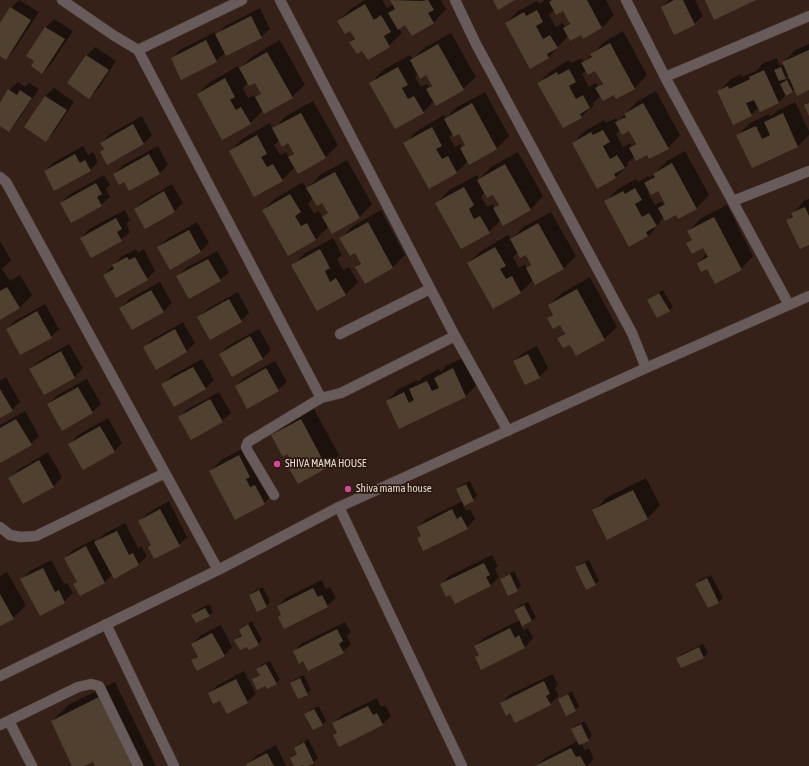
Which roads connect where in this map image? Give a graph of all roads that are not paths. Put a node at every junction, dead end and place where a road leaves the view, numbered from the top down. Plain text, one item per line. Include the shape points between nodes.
1 (62, 0) edge
2 (242, 0) edge
3 (280, 0) edge
4 (455, 0) edge
5 (626, 0) edge
6 (809, 16) edge
7 (138, 50) junction
8 (665, 77) junction
9 (809, 171) edge
10 (0, 177) edge
11 (733, 200) junction
12 (430, 289) junction
13 (809, 296) edge
14 (789, 305) junction
15 (340, 334) dead end
16 (455, 336) junction
17 (646, 368) junction
18 (321, 398) junction
19 (508, 431) junction
20 (165, 473) junction
21 (274, 495) dead end
22 (339, 508) junction
23 (0, 526) edge
24 (218, 570) junction
25 (106, 624) junction
26 (0, 676) edge
27 (5, 723) edge
28 (32, 766) edge
29 (138, 766) edge
30 (174, 766) edge
31 (462, 766) edge

1 - 7 street
2 - 7 street
3 - 12 street
4 - 17 street via 476,44 632,333
5 - 8 street
6 - 8 street
7 - 18 street
8 - 11 street
9 - 11 street
10 - 20 street via 6,182
11 - 14 street
12 - 15 street
12 - 16 street
13 - 14 street
14 - 17 street
16 - 18 street via 341,393
16 - 19 street
17 - 19 street
18 - 21 street via 248,442 246,447
19 - 22 street
20 - 23 street via 36,536 10,535
20 - 24 street
22 - 24 street
22 - 31 street
24 - 25 street
25 - 26 street
25 - 30 street
27 - 28 street
27 - 29 street via 78,688 91,684 99,686

